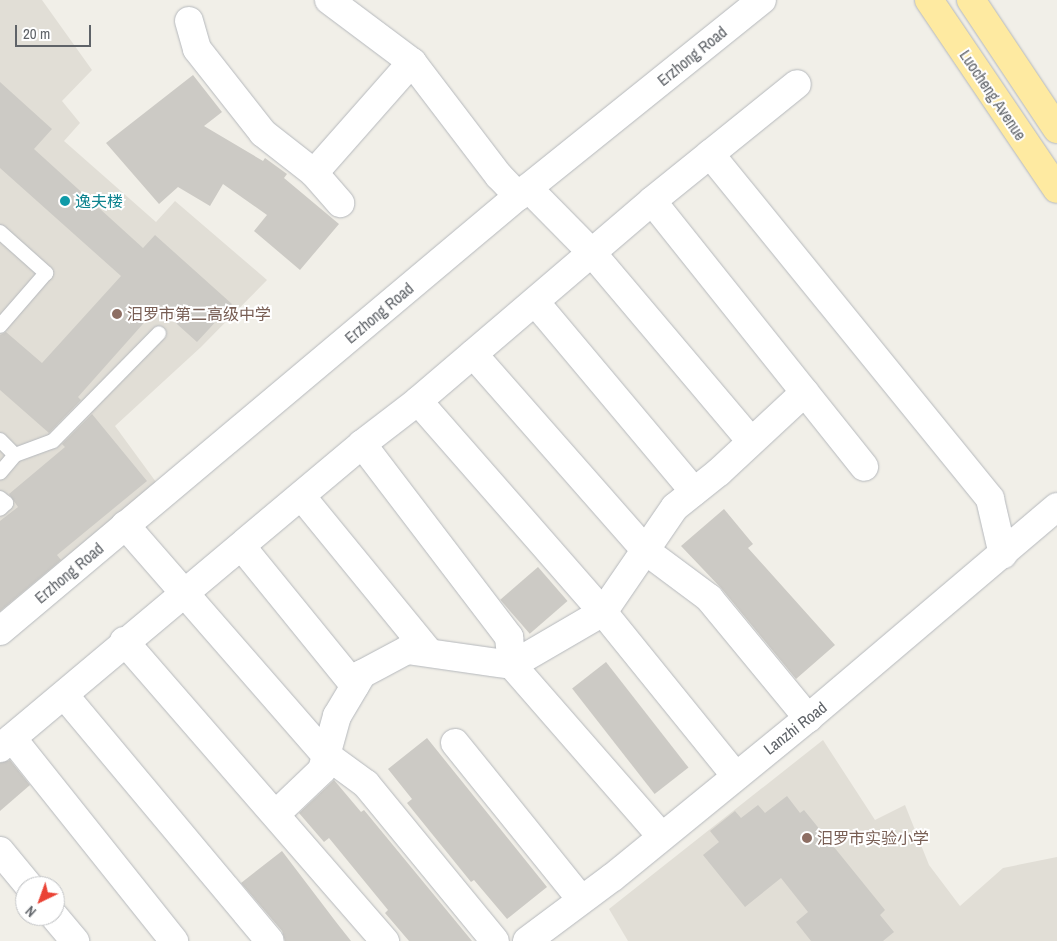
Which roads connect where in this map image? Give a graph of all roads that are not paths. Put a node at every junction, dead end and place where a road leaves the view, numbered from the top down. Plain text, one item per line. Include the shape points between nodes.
1 (329, 0) edge
2 (762, 0) edge
3 (929, 0) edge
4 (971, 0) edge
5 (189, 21) dead end
6 (412, 62) junction
7 (797, 84) dead end
8 (1057, 130) edge
9 (710, 154) junction
10 (314, 173) junction
11 (1057, 189) edge
12 (523, 192) junction
13 (652, 201) junction
14 (340, 203) dead end
15 (0, 232) edge
16 (592, 253) junction
17 (536, 303) junction
18 (0, 326) edge
19 (159, 333) dead end
20 (473, 354) junction
21 (805, 392) junction
22 (418, 401) junction
23 (0, 440) edge
24 (750, 440) junction
25 (362, 444) junction
26 (15, 455) junction
27 (864, 467) dead end
28 (0, 473) edge
29 (694, 491) junction
30 (302, 497) junction
31 (0, 498) edge
32 (1057, 507) edge
33 (0, 509) edge
34 (125, 525) junction
35 (242, 547) junction
36 (646, 551) junction
37 (1003, 555) junction
38 (185, 595) junction
39 (603, 612) junction
40 (0, 631) edge
41 (124, 642) junction
42 (429, 652) junction
43 (512, 665) junction
44 (355, 686) junction
45 (65, 696) junction
46 (808, 718) junction
47 (6, 743) edge
48 (455, 743) dead end
49 (325, 754) junction
50 (735, 775) junction
51 (276, 814) junction
52 (661, 836) junction
53 (0, 851) edge
54 (21, 876) edge
55 (581, 899) junction
56 (62, 926) edge
57 (75, 941) edge
58 (174, 941) edge
59 (270, 941) edge
60 (385, 941) edge
61 (495, 941) edge
62 (527, 941) edge

1 - 6 street
2 - 12 street, Erzhong Road
3 - 11 highway, Luocheng Avenue
4 - 8 highway, Luocheng Avenue
5 - 10 street via 197,49 263,133
6 - 10 street
6 - 12 street via 499,176
7 - 9 street
9 - 13 street
9 - 37 street via 990,499
10 - 14 street
12 - 16 street
12 - 34 street, Erzhong Road
13 - 16 street
13 - 21 street
15 - 18 lane via 46,273
16 - 17 street
16 - 24 street
17 - 20 street
17 - 29 street
19 - 26 lane via 52,441
20 - 22 street
20 - 36 street
21 - 24 street
21 - 27 street
22 - 25 street
22 - 39 street
23 - 26 lane
24 - 29 street via 719,472
25 - 30 street
25 - 43 street via 509,637
26 - 28 lane
29 - 36 street via 675,507
30 - 35 street
30 - 42 street
31 - 33 lane via 6,503
32 - 37 street, Lanzhi Road
34 - 38 street
34 - 40 street, Erzhong Road
35 - 38 street
35 - 44 street
36 - 39 street
36 - 46 street via 708,598
37 - 46 street, Lanzhi Road
38 - 41 street
38 - 49 street
39 - 43 street
39 - 50 street
41 - 45 street
41 - 51 street
42 - 43 street
42 - 44 street via 406,650 362,674
43 - 52 street
44 - 49 street via 337,716
45 - 47 street
45 - 59 street
46 - 50 street, Lanzhi Road
47 - 58 street
48 - 55 street
49 - 51 street via 322,770
49 - 61 street via 366,784
50 - 52 street, Lanzhi Road
51 - 60 street
52 - 55 street, Lanzhi Road
53 - 54 street
55 - 62 street, Lanzhi Road
56 - 57 street

